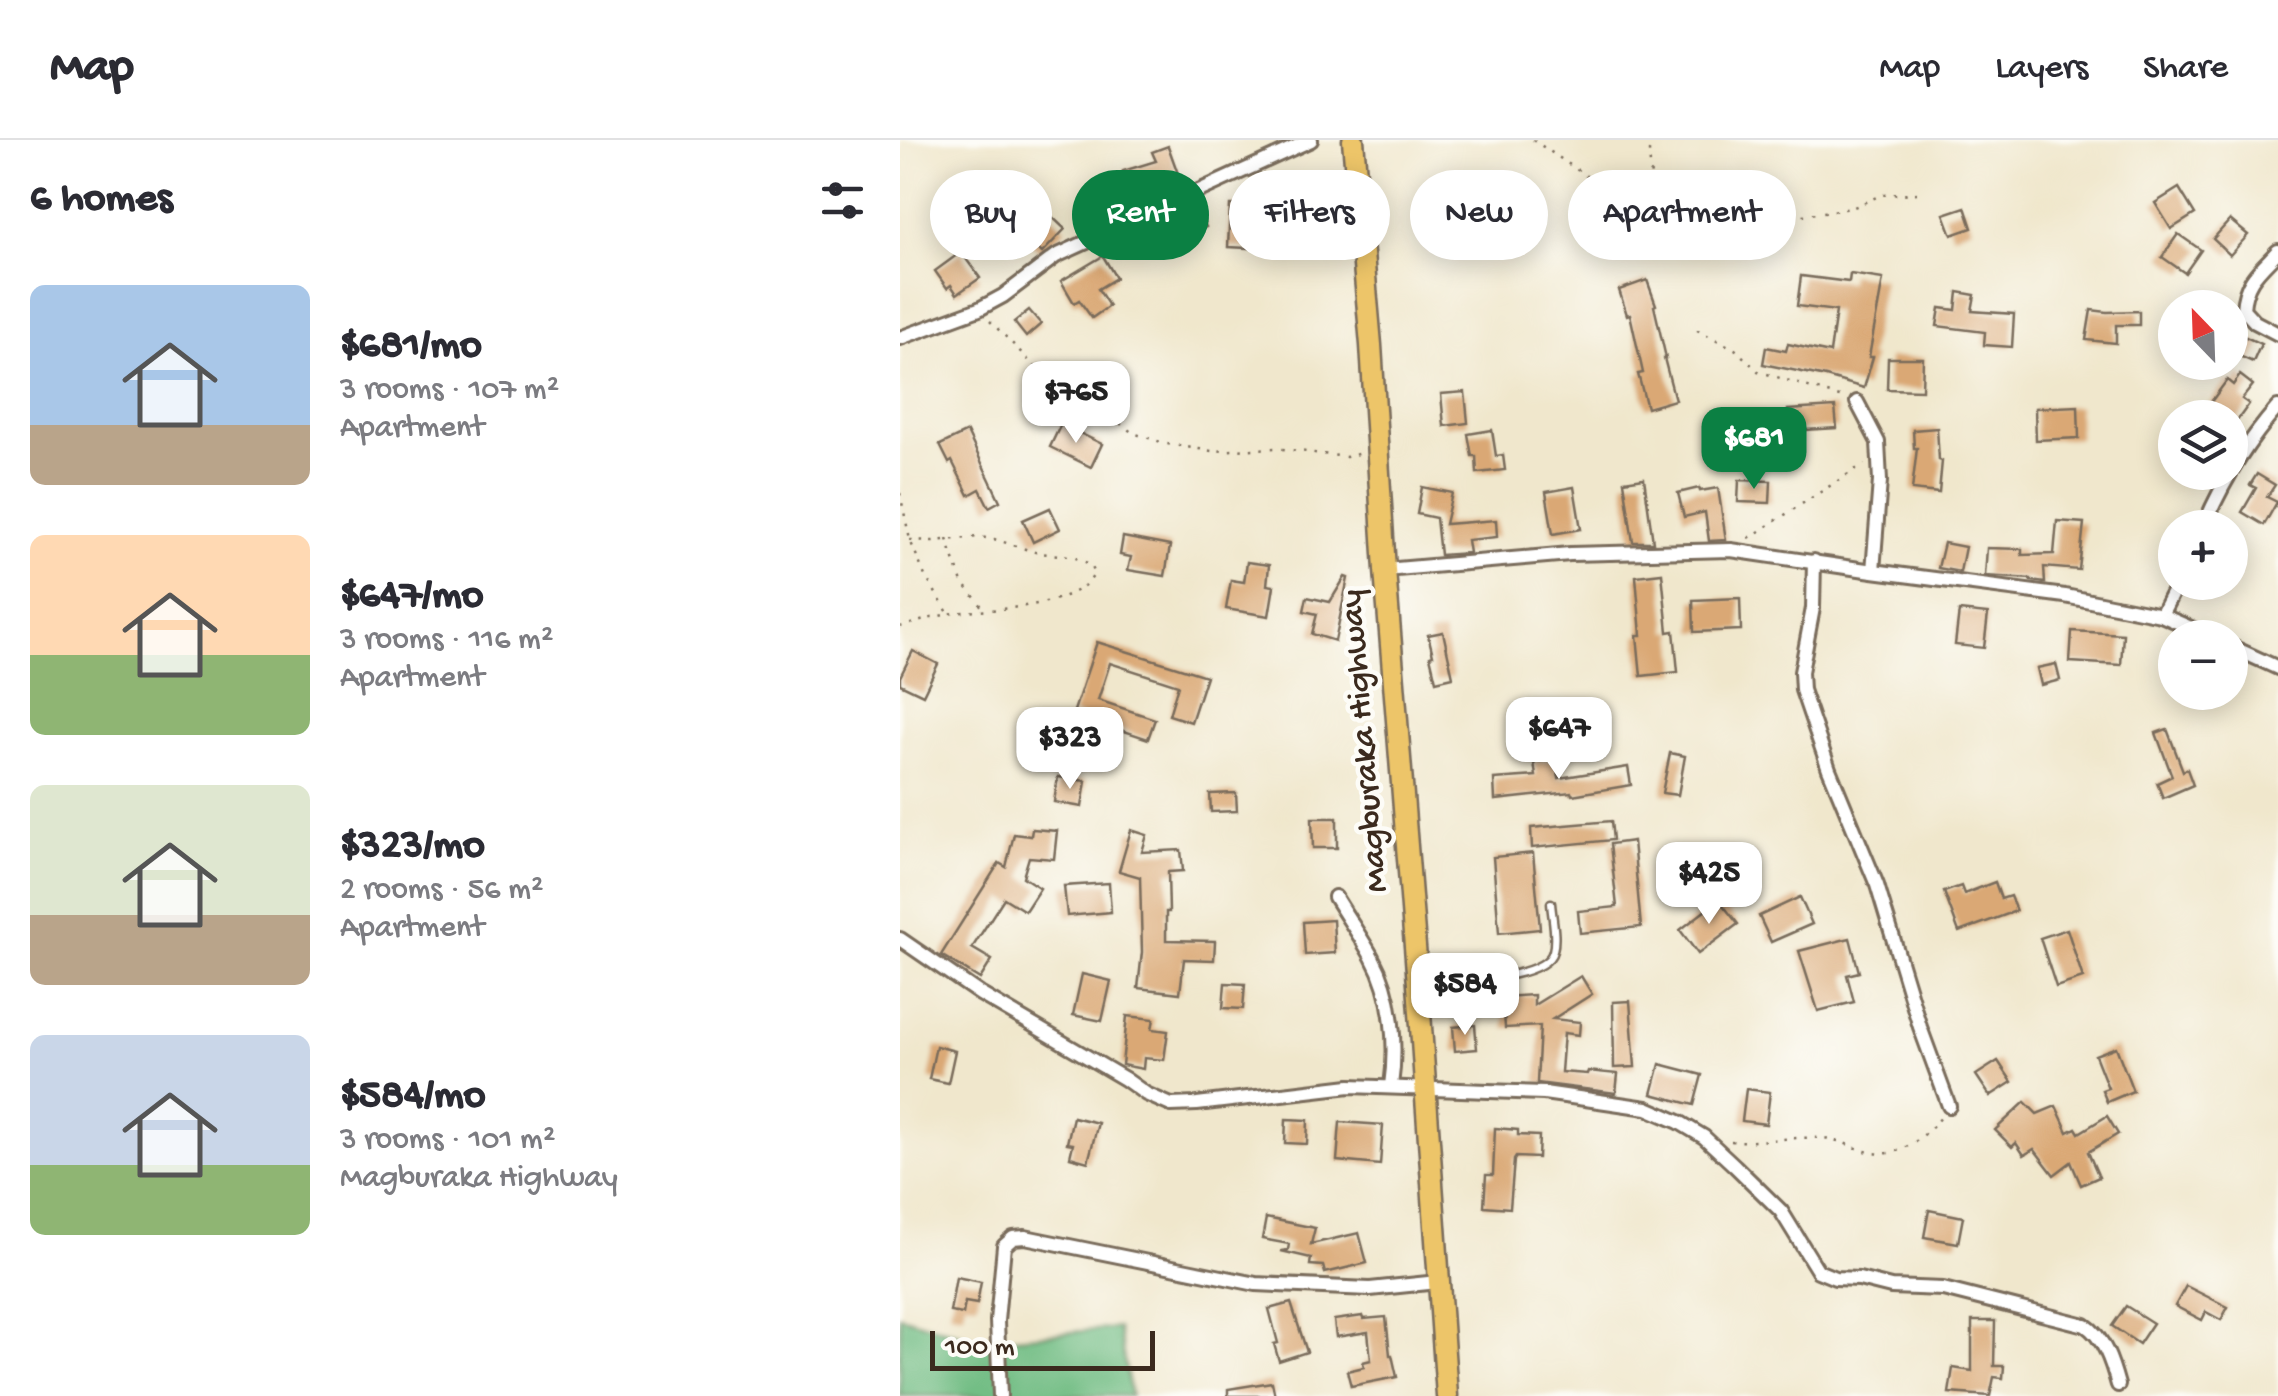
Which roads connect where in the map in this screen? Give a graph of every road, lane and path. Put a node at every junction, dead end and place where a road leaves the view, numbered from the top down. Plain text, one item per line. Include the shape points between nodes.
1 (1312, 140) edge
2 (1354, 140) edge
3 (1533, 140) edge
4 (1653, 140) edge
5 (1577, 170) edge
6 (1651, 170) edge
7 (1917, 193) dead end
8 (1796, 216) edge
9 (2278, 251) edge
10 (979, 309) junction
11 (1697, 330) dead end
12 (2278, 334) edge
13 (900, 338) edge
14 (1857, 402) joint
15 (2278, 407) edge
16 (1377, 448) junction
17 (1879, 454) junction
18 (900, 493) edge
19 (2211, 510) edge
20 (947, 539) junction
21 (910, 540) junction
22 (1731, 550) junction
23 (1814, 561) junction
24 (1385, 570) junction
25 (1873, 572) junction
26 (2169, 600) edge
27 (985, 610) junction
28 (949, 614) junction
29 (2162, 615) junction
30 (2173, 620) edge
31 (900, 626) edge
32 (2248, 654) edge
33 (2278, 668) edge
34 (1335, 898) dead end
35 (1551, 903) dead end
36 (900, 939) edge
37 (1418, 984) junction
38 (1392, 1086) junction
39 (1426, 1087) junction
40 (1950, 1106) joint
41 (1704, 1138) junction
42 (1438, 1282) junction
43 (2118, 1384) dead end
44 (1000, 1396) edge
45 (1447, 1396) edge

1 - 10 street via 1056,256
2 - 16 main road, Magburaka Highway
3 - 5 path
4 - 6 path
7 - 8 path
9 - 12 street via 2250,281 2243,309
10 - 13 street
10 - 16 path via 1053,385 1080,392 1133,433 1212,451 1275,448 1346,457
11 - 14 path via 1735,349 1758,371
14 - 17 street
15 - 19 street via 2253,436
16 - 24 main road, Magburaka Highway
17 - 22 path
17 - 25 street
18 - 21 path
20 - 21 path
20 - 27 path via 960,580
20 - 27 path via 994,539 1071,556 1095,573 1067,596
21 - 28 path
22 - 23 street
22 - 24 street via 1570,554
23 - 25 street
23 - 40 street via 1802,690
24 - 37 main road, Magburaka Highway
25 - 29 street
26 - 29 street
27 - 28 path
28 - 31 path
29 - 30 street
32 - 33 street
34 - 38 street via 1373,958 1386,994
35 - 37 lane via 1554,949 1539,968
36 - 38 street via 1170,1105
37 - 39 main road, Magburaka Highway
38 - 39 street
39 - 41 street via 1544,1093 1647,1108
39 - 42 main road, Magburaka Highway
40 - 41 path via 1929,1132 1888,1153 1828,1138
41 - 43 street via 1781,1211 1818,1270 1891,1288 1943,1289 2085,1325 2095,1331
42 - 44 street via 1370,1289 1256,1284 1012,1238 1004,1246 997,1320
42 - 45 main road, Magburaka Highway

